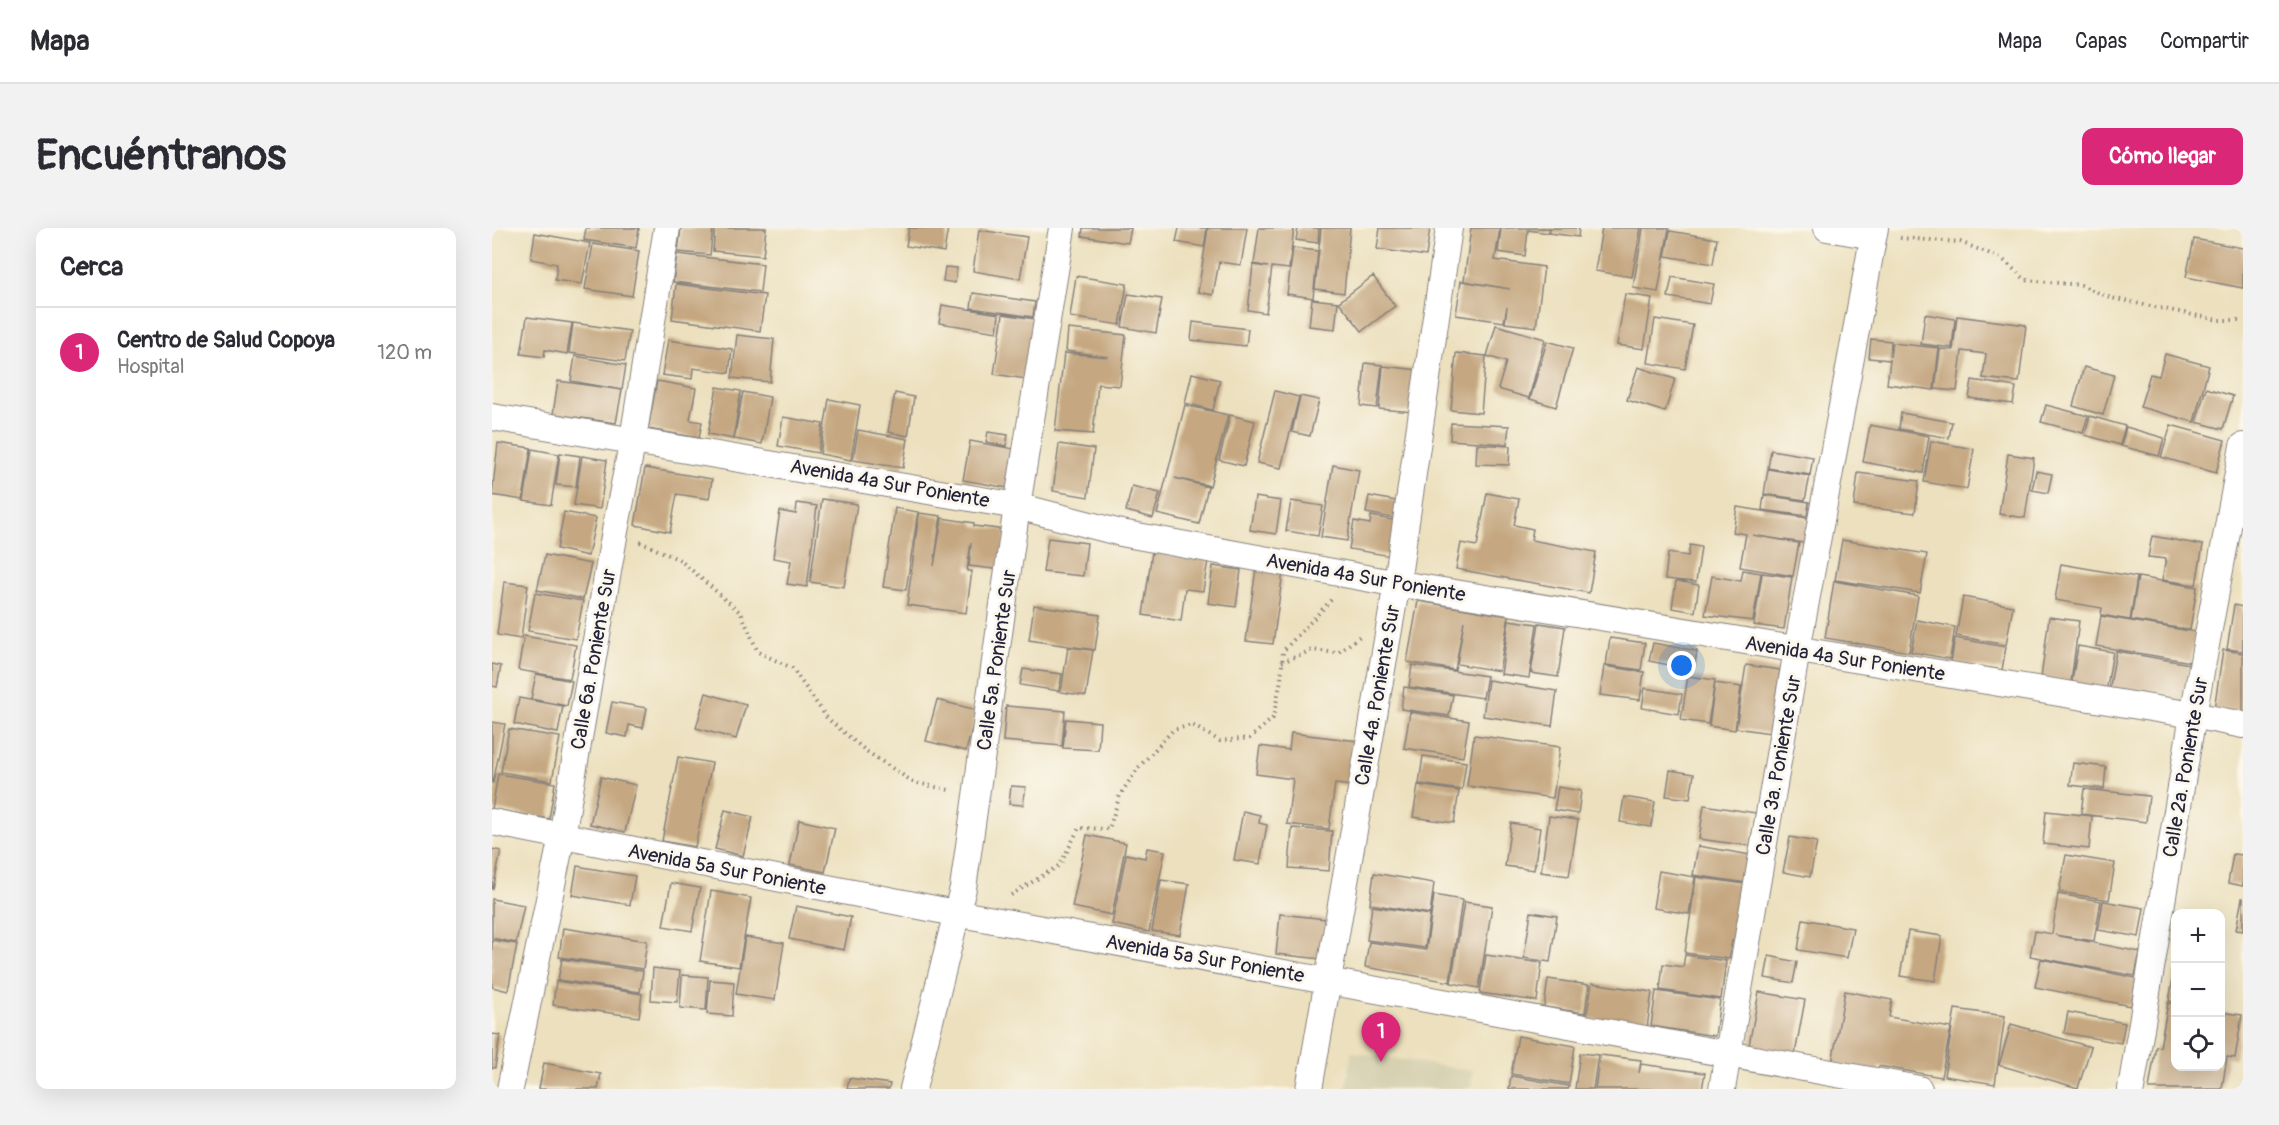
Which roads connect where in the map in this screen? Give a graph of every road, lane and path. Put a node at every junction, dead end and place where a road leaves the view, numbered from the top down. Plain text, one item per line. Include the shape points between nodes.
1 (667, 228) edge
2 (1062, 228) edge
3 (1449, 228) edge
4 (1827, 228) edge
5 (1874, 232) edge
6 (2243, 320) edge
7 (492, 417) edge
8 (633, 439) junction
9 (2243, 446) edge
10 (1017, 506) junction
11 (615, 531) junction
12 (1354, 575) junction
13 (1397, 583) junction
14 (1366, 632) dead end
15 (1797, 650) junction
16 (1282, 662) junction
17 (2193, 715) junction
18 (2243, 725) edge
19 (977, 796) junction
20 (492, 822) edge
21 (562, 836) junction
22 (966, 915) junction
23 (1327, 980) junction
24 (1729, 1056) junction
25 (510, 1089) edge
26 (913, 1089) edge
27 (1309, 1089) edge
28 (1722, 1089) edge
29 (1919, 1089) edge
30 (2131, 1089) edge

1 - 8 street, Calle 6a. Poniente Sur
2 - 10 street, Calle 5a. Poniente Sur
3 - 13 street, Calle 4a. Poniente Sur
4 - 5 street
5 - 6 path via 1960,242 2001,258 2026,280 2081,285 2111,298 2218,320
5 - 15 street, Calle 3a. Poniente Sur
7 - 8 street, Avenida 4a Sur Poniente
8 - 10 street, Avenida 4a Sur Poniente
8 - 11 street, Calle 6a. Poniente Sur
9 - 17 street, Calle 2a. Poniente Sur
10 - 12 street, Avenida 4a Sur Poniente via 1121,533
10 - 19 street, Calle 5a. Poniente Sur
11 - 19 path via 680,560 741,613 758,652 792,668 826,718 866,751 913,782
11 - 21 street, Calle 6a. Poniente Sur
12 - 13 street, Avenida 4a Sur Poniente
12 - 16 path via 1283,651
13 - 15 street, Avenida 4a Sur Poniente
13 - 23 street, Calle 4a. Poniente Sur
14 - 16 path via 1338,653 1312,650
15 - 17 street, Avenida 4a Sur Poniente
15 - 24 street, Calle 3a. Poniente Sur
16 - 22 path via 1273,718 1250,738 1220,741 1192,725 1173,730 1138,768 1120,795 1109,829 1079,828 1060,865
17 - 18 street, Avenida 4a Sur Poniente
17 - 30 street, Calle 2a. Poniente Sur
19 - 22 street, Calle 5a. Poniente Sur via 963,888
20 - 21 street, Avenida 5a Sur Poniente
21 - 22 street, Avenida 5a Sur Poniente
21 - 25 street, Calle 6a. Poniente Sur
22 - 23 street, Avenida 5a Sur Poniente
22 - 26 street, Calle 5a. Poniente Sur
23 - 24 street, Avenida 5a Sur Poniente
23 - 27 street, Calle 4a. Poniente Sur
24 - 28 street, Calle 3a. Poniente Sur
24 - 29 street, Avenida 5a Sur Poniente

